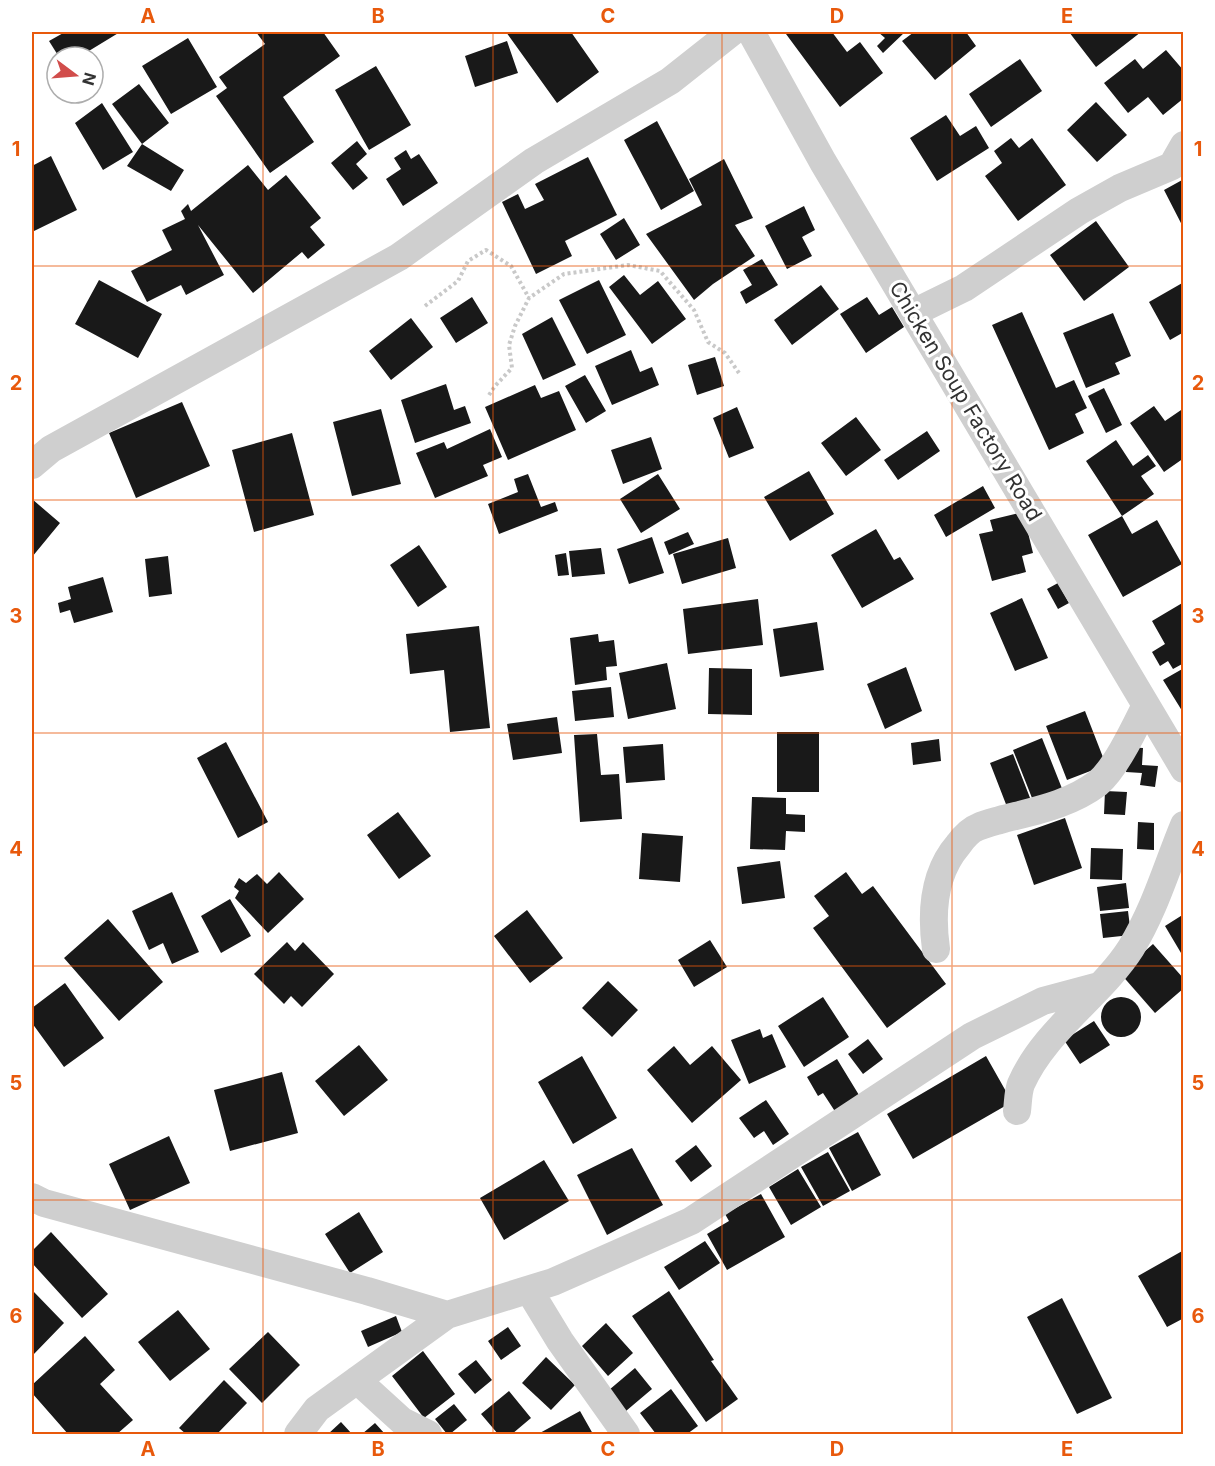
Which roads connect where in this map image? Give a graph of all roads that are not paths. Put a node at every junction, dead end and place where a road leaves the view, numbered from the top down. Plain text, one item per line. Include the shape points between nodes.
1 (750, 33) edge
2 (1184, 145) edge
3 (913, 313) junction
4 (32, 465) edge
5 (1146, 705) junction
6 (1184, 769) edge
7 (1184, 825) edge
8 (936, 949) dead end
9 (1100, 986) junction
10 (1017, 1111) dead end
11 (32, 1197) edge
12 (529, 1290) junction
13 (447, 1316) junction
14 (357, 1380) junction
15 (298, 1434) edge
16 (428, 1434) edge
17 (626, 1434) edge

1 - 3 street, Chicken Soup Factory Road
1 - 4 street via 534,161 399,257 51,449
2 - 3 street via 1172,166 1079,211 964,288
3 - 5 street, Chicken Soup Factory Road
5 - 6 street, Chicken Soup Factory Road
5 - 8 street via 1120,754 1100,781 1077,798 977,827 949,854 939,874 935,902
7 - 9 street via 1150,912 1130,949
9 - 10 street via 1068,1018 1031,1067 1020,1086
9 - 12 street via 1042,1001 972,1036 691,1221
11 - 13 street
12 - 13 street
12 - 17 street
13 - 14 street
14 - 15 street via 317,1409
14 - 16 street via 402,1421

